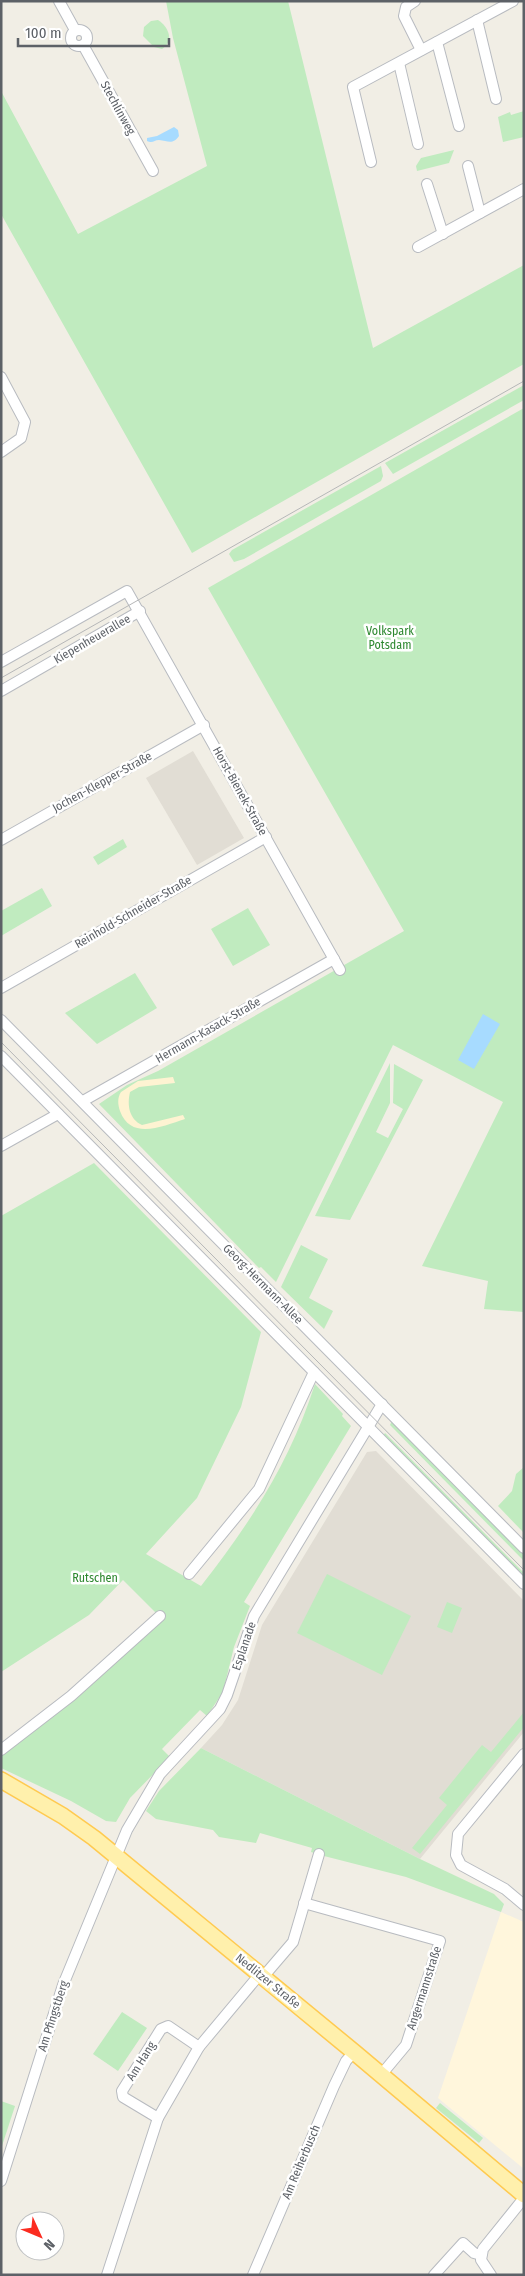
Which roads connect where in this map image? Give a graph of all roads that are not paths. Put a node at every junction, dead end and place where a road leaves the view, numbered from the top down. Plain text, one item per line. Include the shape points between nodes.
1 (59, 1) edge
2 (415, 1) edge
3 (513, 1) edge
4 (477, 20) junction
5 (437, 42) junction
6 (421, 50) junction
7 (399, 63) junction
8 (496, 98) dead end
9 (459, 126) dead end
10 (418, 144) dead end
11 (371, 162) dead end
12 (468, 166) dead end
13 (153, 171) dead end
14 (427, 184) dead end
15 (524, 189) edge
16 (480, 213) junction
17 (443, 234) junction
18 (418, 247) dead end
19 (1, 377) edge
20 (1, 452) edge
21 (140, 611) junction
22 (1, 662) edge
23 (1, 690) edge
24 (204, 725) junction
25 (266, 837) junction
26 (1, 840) edge
27 (334, 959) junction
28 (340, 970) dead end
29 (1, 988) edge
30 (1, 1020) edge
31 (1, 1056) edge
32 (83, 1101) junction
33 (58, 1114) junction
34 (1, 1146) edge
35 (314, 1372) junction
36 (382, 1404) junction
37 (368, 1427) junction
38 (524, 1548) edge
39 (189, 1574) dead end
40 (524, 1584) edge
41 (160, 1616) dead end
42 (1, 1750) edge
43 (524, 1754) edge
44 (1, 1780) edge
45 (319, 1854) dead end
46 (117, 1856) junction
47 (304, 1902) junction
48 (524, 1905) edge
49 (262, 1976) junction
50 (198, 2047) junction
51 (354, 2052) junction
52 (381, 2075) junction
53 (158, 2118) junction
54 (1, 2181) edge
55 (524, 2197) edge
56 (481, 2255) junction
57 (107, 2275) edge
58 (253, 2275) edge
59 (434, 2275) edge
60 (491, 2275) edge

1 - 13 street, Stechlinweg via 76,30 72,32 70,41 83,45
2 - 6 street via 406,7 404,16
3 - 4 street
4 - 5 street
4 - 8 street
5 - 6 street
5 - 9 street
6 - 7 street
7 - 10 street
7 - 11 street via 353,87
12 - 16 street
14 - 17 street
15 - 16 street
16 - 17 street
17 - 18 street
19 - 20 street via 23,415 25,429 15,444
21 - 22 street, Kiepenheuerallee via 128,591
21 - 23 street, Kiepenheuerallee
21 - 24 street, Horst-Bienek-Straße
24 - 25 street, Horst-Bienek-Straße
24 - 26 street, Jochen-Klepper-Straße
25 - 27 street, Horst-Bienek-Straße
25 - 29 street, Reinhold-Schneider-Straße
27 - 28 street, Horst-Bienek-Straße
27 - 32 street, Hermann-Kasack-Straße
30 - 32 street, Georg-Hermann-Allee
31 - 33 street, Georg-Hermann-Allee
32 - 36 street, Georg-Hermann-Allee
33 - 34 street
33 - 35 street, Georg-Hermann-Allee
35 - 37 street, Georg-Hermann-Allee
35 - 39 street via 259,1489
36 - 37 street, Esplanade
36 - 38 street, Georg-Hermann-Allee
37 - 40 street, Georg-Hermann-Allee
37 - 46 street, Esplanade via 254,1616 230,1689 220,1709 160,1774 138,1809
41 - 42 street via 71,1696
43 - 48 street via 458,1834 456,1855 461,1866 505,1889
44 - 46 main road, Nedlitzer Straße via 63,1816
45 - 47 street
46 - 49 main road, Nedlitzer Straße
46 - 54 street, Am Pfingstberg via 63,1984
47 - 49 street via 293,1942
47 - 52 street, Angermannstraße via 440,1942 406,2045
49 - 50 street
49 - 51 main road, Nedlitzer Straße
50 - 53 street
50 - 53 street, Am Hang via 168,2026 161,2028 122,2091 123,2097
51 - 52 main road, Nedlitzer Straße
51 - 58 street, Am Reiherbusch via 346,2060 334,2086
52 - 55 main road, Nedlitzer Straße
53 - 57 street
55 - 56 street via 486,2244
56 - 59 street via 463,2243
56 - 60 street via 482,2266

